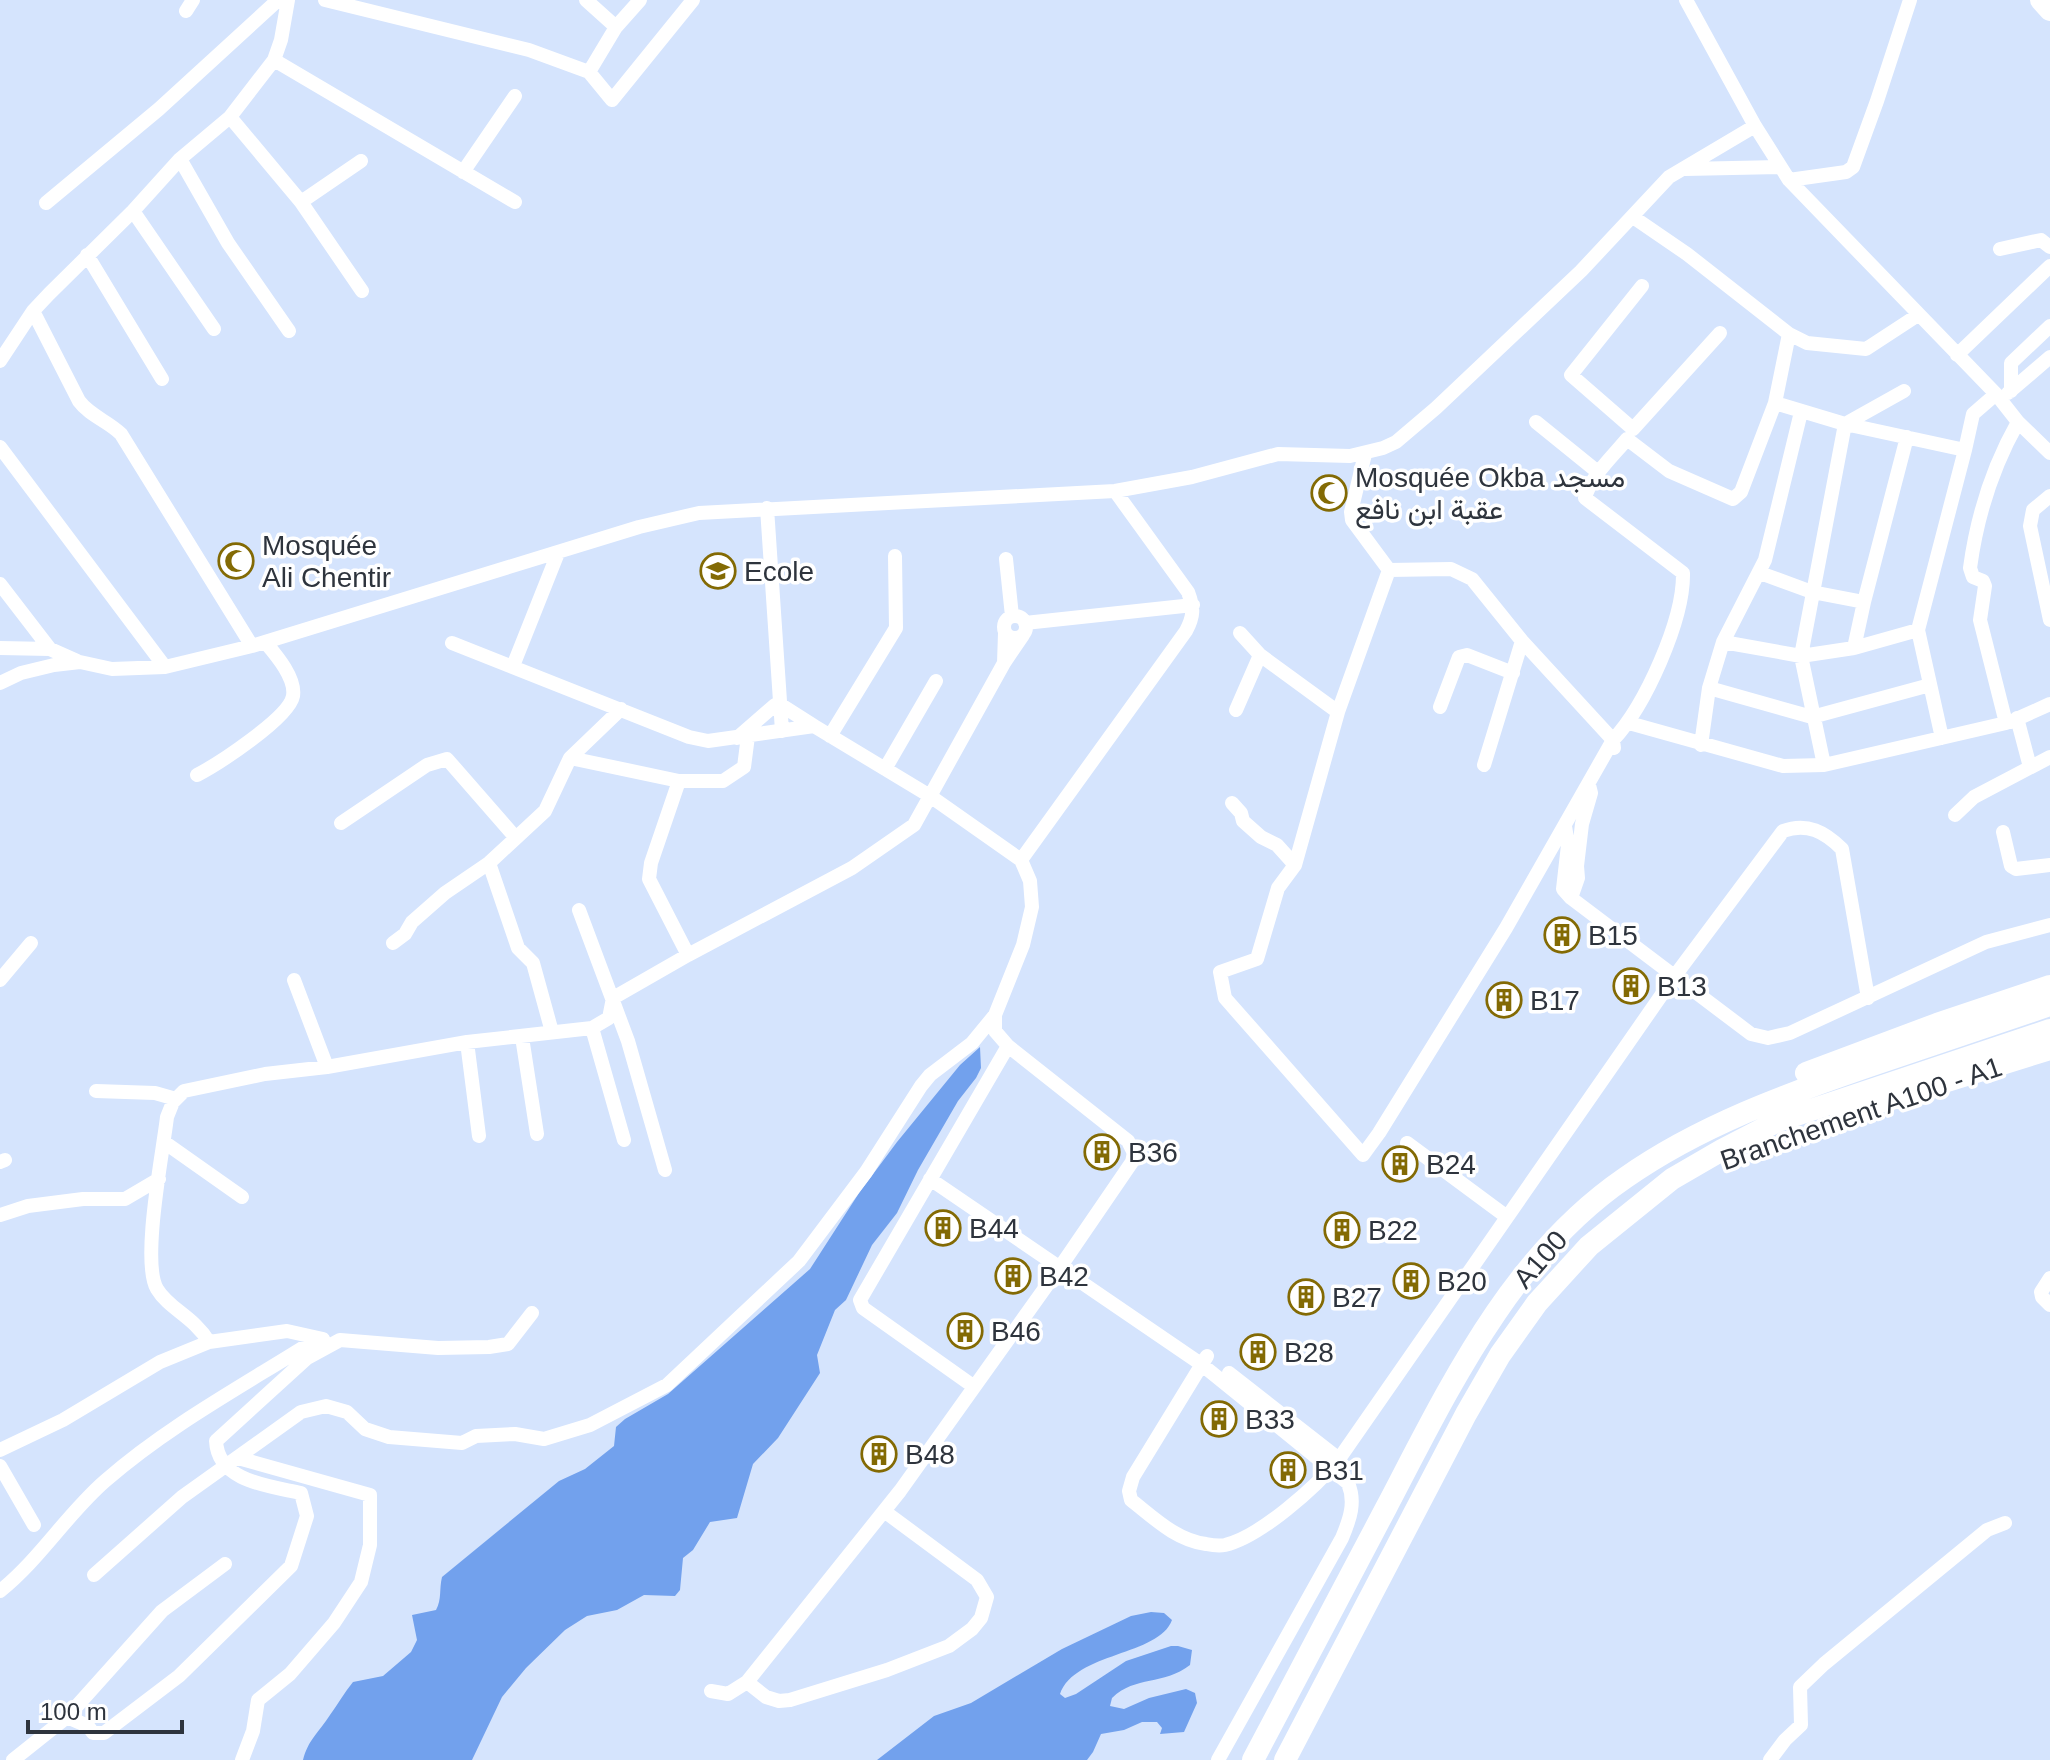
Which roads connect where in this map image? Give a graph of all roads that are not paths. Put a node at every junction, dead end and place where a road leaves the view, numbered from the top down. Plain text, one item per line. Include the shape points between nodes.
1 (278, 0) edge
2 (288, 0) edge
3 (325, 0) edge
4 (586, 0) edge
5 (640, 0) edge
6 (693, 0) edge
7 (1686, 0) edge
8 (1910, 0) edge
9 (2041, 0) edge
10 (2050, 10) edge
11 (616, 27) junction
12 (274, 60) junction
13 (589, 72) junction
14 (515, 96) dead end
15 (230, 117) junction
16 (1755, 126) junction
17 (180, 159) junction
18 (361, 161) dead end
19 (1780, 167) junction
20 (1680, 169) junction
21 (463, 172) junction
22 (1789, 180) junction
23 (301, 202) junction
24 (515, 202) dead end
25 (46, 203) dead end
26 (133, 211) junction
27 (1633, 217) junction
28 (2050, 247) edge
29 (2000, 249) dead end
30 (87, 255) junction
31 (2050, 266) edge
32 (1642, 286) dead end
33 (362, 291) dead end
34 (33, 311) junction
35 (1918, 315) junction
36 (2050, 326) edge
37 (214, 329) dead end
38 (289, 331) dead end
39 (1720, 333) dead end
40 (1789, 334) junction
41 (1957, 355) junction
42 (2050, 357) edge
43 (0, 361) edge
44 (162, 379) dead end
45 (1904, 391) dead end
46 (2003, 395) junction
47 (1775, 403) junction
48 (1801, 412) junction
49 (1536, 422) dead end
50 (2018, 422) junction
51 (1845, 424) junction
52 (1630, 434) junction
53 (1907, 437) junction
54 (2047, 444) edge
55 (0, 447) edge
56 (1965, 450) junction
57 (1365, 454) junction
58 (1599, 473) junction
59 (1115, 491) junction
60 (2050, 496) edge
61 (767, 508) junction
62 (558, 553) junction
63 (895, 556) dead end
64 (1006, 559) dead end
65 (1389, 570) junction
66 (1760, 573) junction
67 (0, 584) edge
68 (1812, 592) junction
69 (1864, 602) junction
70 (1193, 605) junction
71 (2050, 620) edge
72 (1020, 625) junction
73 (1918, 630) junction
74 (1240, 633) dead end
75 (1522, 641) junction
76 (1723, 642) junction
77 (452, 643) dead end
78 (258, 644) junction
79 (0, 648) edge
80 (1854, 648) junction
81 (50, 649) junction
82 (1260, 655) junction
83 (1801, 656) junction
84 (80, 662) junction
85 (1004, 663) junction
86 (513, 666) junction
87 (165, 667) junction
88 (1513, 673) junction
89 (936, 681) dead end
90 (0, 683) edge
91 (1930, 685) junction
92 (1709, 688) junction
93 (2050, 704) edge
94 (781, 705) junction
95 (1440, 707) dead end
96 (621, 709) junction
97 (1236, 710) dead end
98 (1338, 712) junction
99 (1812, 717) junction
100 (2011, 721) junction
101 (1629, 723) junction
102 (814, 726) junction
103 (782, 731) junction
104 (830, 736) junction
105 (742, 737) junction
106 (1942, 738) junction
107 (1613, 740) junction
108 (1701, 745) junction
109 (2050, 757) edge
110 (570, 758) junction
111 (1484, 765) dead end
112 (1824, 765) junction
113 (2030, 767) junction
114 (885, 769) junction
115 (197, 775) dead end
116 (679, 781) junction
117 (1590, 788) junction
118 (930, 796) junction
119 (1232, 803) dead end
120 (1955, 815) dead end
121 (341, 823) dead end
122 (1565, 825) junction
123 (2003, 832) dead end
124 (516, 838) junction
125 (1021, 860) junction
126 (489, 863) junction
127 (1295, 865) junction
128 (2050, 865) edge
129 (1571, 898) junction
130 (579, 910) dead end
131 (2050, 925) edge
132 (31, 943) dead end
133 (393, 943) dead end
134 (688, 955) junction
135 (1674, 977) junction
136 (0, 980) edge
137 (294, 980) dead end
138 (2050, 986) edge
139 (613, 998) junction
140 (1868, 998) junction
141 (2050, 1005) edge
142 (995, 1015) junction
143 (592, 1028) junction
144 (2050, 1030) edge
145 (552, 1032) junction
146 (522, 1037) junction
147 (467, 1042) junction
148 (1008, 1046) junction
149 (2050, 1049) edge
150 (327, 1067) junction
151 (96, 1091) dead end
152 (176, 1099) junction
153 (537, 1134) dead end
154 (479, 1136) dead end
155 (624, 1140) dead end
156 (164, 1142) junction
157 (1407, 1143) dead end
158 (665, 1170) dead end
159 (1625, 1177) junction
160 (159, 1179) junction
161 (930, 1179) junction
162 (1672, 1179) junction
163 (242, 1197) dead end
164 (0, 1215) edge
165 (1507, 1217) junction
166 (1062, 1264) junction
167 (2050, 1278) edge
168 (2050, 1305) edge
169 (532, 1313) dead end
170 (317, 1339) junction
171 (340, 1340) junction
172 (209, 1342) junction
173 (1204, 1360) junction
174 (973, 1386) junction
175 (0, 1450) edge
176 (232, 1462) junction
177 (1336, 1464) junction
178 (0, 1466) edge
179 (884, 1511) junction
180 (2005, 1523) dead end
181 (34, 1525) dead end
182 (225, 1564) dead end
183 (94, 1575) dead end
184 (0, 1591) edge
185 (747, 1682) junction
186 (711, 1691) dead end
187 (67, 1717) junction
188 (13, 1760) edge
189 (242, 1760) edge
190 (1218, 1760) edge
191 (1253, 1760) edge
192 (1285, 1760) edge
193 (1770, 1760) edge

1 - 25 street
2 - 12 street
3 - 13 street via 529,50
4 - 11 street
5 - 11 street
6 - 13 street via 612,100
7 - 16 street
8 - 22 street via 1853,167
9 - 10 highway
11 - 13 street
12 - 15 street
12 - 21 street
14 - 21 street
15 - 17 street
15 - 23 street
16 - 19 street
16 - 20 street
17 - 26 street
17 - 38 street via 228,243
18 - 23 street
19 - 20 street
19 - 22 street
20 - 27 street
21 - 24 street
22 - 35 street
23 - 33 street
26 - 30 street
26 - 37 street
27 - 40 street
27 - 57 street via 1436,408 1396,442
28 - 29 street via 2041,240
30 - 34 street
30 - 44 street
31 - 41 street
32 - 52 street via 1571,375
34 - 43 street
34 - 78 street via 79,401 121,434
35 - 40 street via 1866,349 1807,343
35 - 41 street
36 - 46 street via 2011,363
39 - 52 street
40 - 47 street
41 - 46 street
42 - 46 street
45 - 51 street
46 - 50 street
46 - 56 street via 1973,414
47 - 48 street
47 - 52 street via 1741,492 1733,499 1669,471
48 - 51 street
48 - 66 street
49 - 58 street
50 - 54 street
50 - 100 street via 1984,497 1970,568 1985,586 1980,620
51 - 53 street
51 - 68 street
52 - 58 street
53 - 56 street
53 - 69 street
55 - 87 street
56 - 73 street
57 - 59 street via 1278,454
57 - 65 street via 1352,520
58 - 101 street via 1585,498 1683,573 1674,628
59 - 61 street
59 - 70 street
60 - 71 street via 2030,519
61 - 62 street via 699,513
61 - 94 street
62 - 78 street
62 - 86 street
63 - 104 street via 896,628
64 - 72 street
65 - 75 street via 1451,569 1472,579
65 - 98 street
66 - 68 street
66 - 76 street
67 - 81 street
68 - 69 street
68 - 83 street
69 - 80 street
70 - 72 street
70 - 125 street via 1186,631
72 - 85 street
72 - 85 street via 1004,623
73 - 80 street
73 - 91 street
74 - 82 street
75 - 88 street
75 - 107 street
76 - 83 street
76 - 92 street
77 - 86 street
78 - 87 street
78 - 115 street via 275,654 292,686 289,706
79 - 81 street
80 - 83 street
81 - 84 street
82 - 97 street
82 - 98 street
83 - 99 street
84 - 87 street via 112,669
84 - 90 street via 35,668
85 - 118 street
86 - 96 street
88 - 95 street via 1467,655 1459,657
88 - 111 street
89 - 114 street
91 - 99 street
91 - 106 street
92 - 99 street
92 - 108 street
93 - 100 street
94 - 102 street
94 - 103 street
94 - 105 street via 768,708
96 - 105 street via 689,737
96 - 110 street
98 - 127 street
99 - 112 street
100 - 106 street
100 - 113 street
101 - 107 street
101 - 108 street
102 - 103 street
102 - 104 street
103 - 105 street
104 - 114 street
105 - 116 street via 744,767 723,781
106 - 112 street
107 - 117 street
108 - 112 street via 1783,766
109 - 113 street
110 - 116 street
110 - 124 street via 545,811
113 - 120 street via 1974,797
114 - 118 street
116 - 134 street via 649,879
117 - 122 street
117 - 129 street
118 - 125 street
118 - 134 street via 914,825 852,868
119 - 127 street via 1243,821
121 - 124 street via 427,765 447,759
122 - 127 street via 1363,1155 1225,998 1220,972 1257,959 1278,888
122 - 129 street via 1563,889
123 - 128 street via 2011,866
124 - 126 street
125 - 142 street via 1032,907
126 - 133 street via 445,893
126 - 145 street via 518,948 533,963
129 - 135 street
130 - 139 street
131 - 140 street via 1986,942
132 - 136 street
134 - 139 street
135 - 140 street via 1751,1034 1768,1038
135 - 140 street via 1778,835 1805,827 1828,835 1842,849
135 - 165 street
137 - 150 street
138 - 159 highway via 1777,1085 1696,1126
139 - 143 street via 609,1018
139 - 158 street
141 - 159 highway, A100 / A100 via 1780,1098 1696,1136
142 - 148 street via 995,1031
142 - 176 street via 972,1043 921,1086 866,1172 799,1261 667,1385 590,1425 544,1439 515,1434 476,1436 462,1443 389,1437 326,1406 301,1412
143 - 145 street
143 - 155 street
144 - 162 highway, A100 / A100 via 1778,1121
145 - 146 street
146 - 147 street
146 - 153 street
147 - 150 street
147 - 154 street
148 - 161 street
148 - 166 street via 1128,1141 1134,1153
149 - 162 highway, Branchement A100 - A1 via 1839,1114
150 - 152 street via 251,1076 184,1091
151 - 152 street
152 - 156 street
156 - 160 street
156 - 163 street
157 - 165 street
159 - 191 highway, A100 / A100 via 1553,1241 1485,1330
160 - 164 street via 125,1199 28,1206
160 - 172 street via 150,1263 153,1280
161 - 166 street
161 - 174 street via 860,1300 863,1308
162 - 192 highway, A100 / A100 via 1589,1246 1537,1303 1500,1355
165 - 177 street
166 - 173 street
166 - 174 street
167 - 168 street via 2041,1292
169 - 171 street via 508,1344 489,1347
170 - 171 street
170 - 172 street via 287,1331
170 - 184 street via 154,1442 103,1483
171 - 176 street via 307,1358 216,1441 216,1450
172 - 175 street via 160,1362 63,1420
173 - 177 street
173 - 177 street via 1129,1491 1131,1500 1166,1528 1203,1544 1224,1546 1294,1504
174 - 179 street
176 - 183 street via 182,1497
176 - 187 street via 246,1481 301,1493 307,1516 291,1566 179,1676 104,1733 93,1733
176 - 189 street via 370,1495 370,1545 361,1582 299,1664 258,1700
177 - 190 street via 1353,1495 1350,1518
178 - 181 street
179 - 185 street
179 - 185 street via 977,1580 987,1597 981,1618 935,1652 810,1696 779,1701
180 - 193 street via 1987,1530 1800,1687 1801,1725
182 - 187 street via 162,1611
185 - 186 street via 728,1694
187 - 188 street

